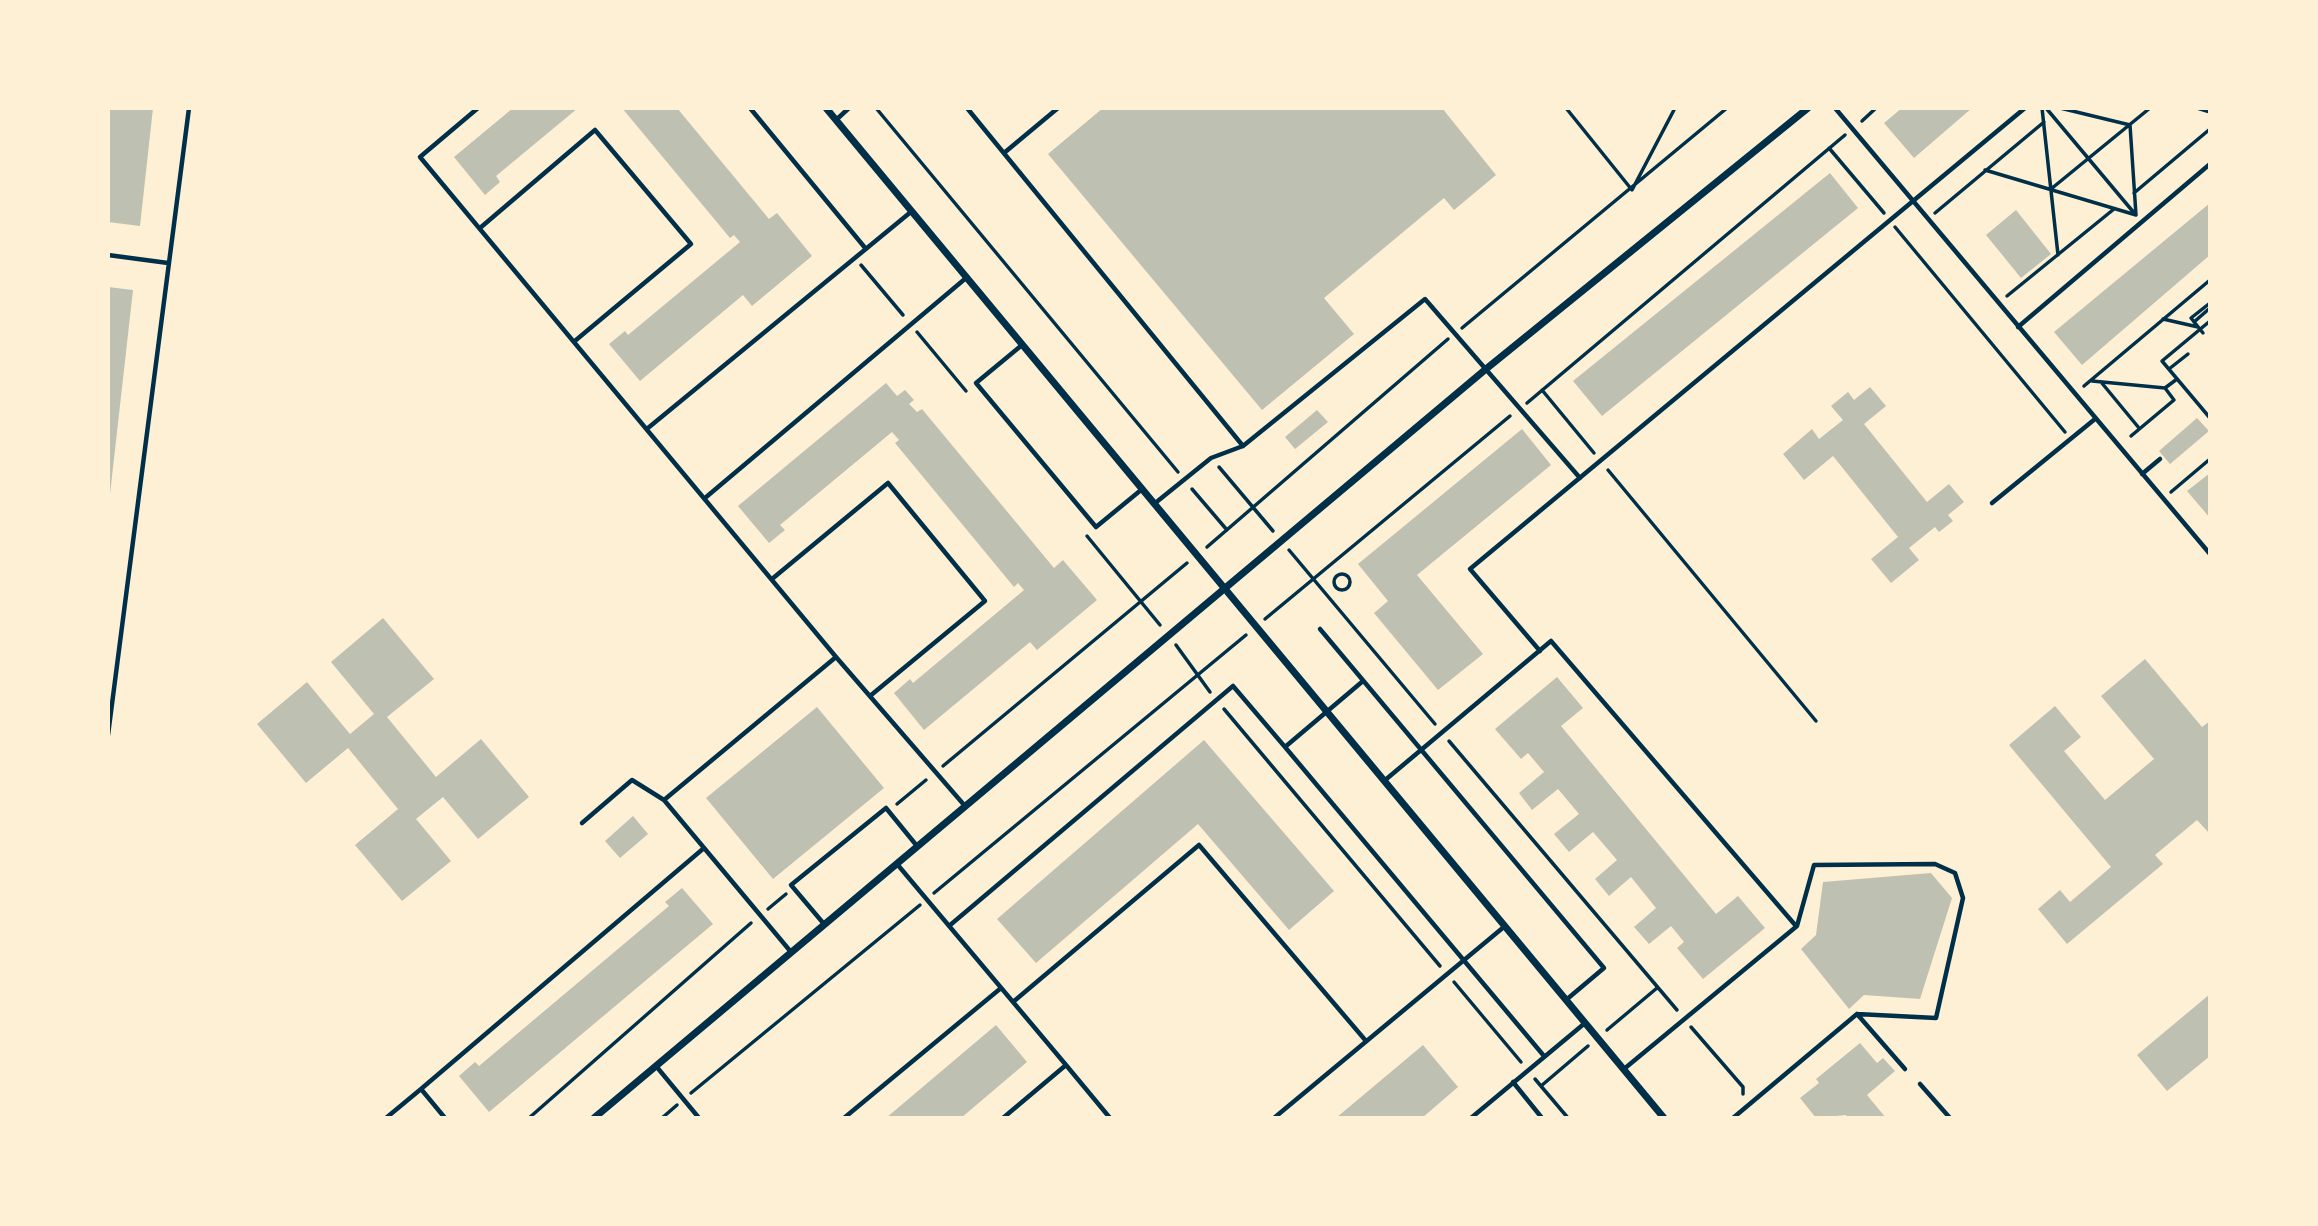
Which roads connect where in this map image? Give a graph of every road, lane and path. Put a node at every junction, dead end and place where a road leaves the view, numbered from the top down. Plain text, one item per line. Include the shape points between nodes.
1 (189, 108) edge
2 (478, 108) edge
3 (750, 108) edge
4 (826, 108) edge
5 (849, 108) edge
6 (876, 108) edge
7 (967, 108) edge
8 (1058, 108) edge
9 (1566, 108) edge
10 (1675, 108) edge
11 (1727, 108) edge
12 (1808, 108) edge
13 (1835, 108) edge
14 (1876, 108) edge
15 (2025, 108) edge
16 (2044, 108) edge
17 (2150, 108) edge
18 (2197, 108) edge
19 (2061, 109) edge
20 (2210, 112) edge
21 (835, 120) junction
22 (2044, 122) junction
23 (2130, 125) junction
24 (1852, 129) junction
25 (2210, 129) edge
26 (1829, 148) junction
27 (1004, 153) junction
28 (2089, 159) junction
29 (2210, 164) edge
30 (1985, 170) junction
31 (2051, 189) junction
32 (1632, 190) junction
33 (2134, 194) junction
34 (1913, 202) junction
35 (2114, 209) junction
36 (912, 211) junction
37 (1933, 215) dead end
38 (2136, 215) junction
39 (1891, 222) junction
40 (481, 228) junction
41 (866, 249) junction
42 (108, 255) edge
43 (2057, 255) junction
44 (168, 263) junction
45 (967, 278) junction
46 (2210, 280) edge
47 (2002, 300) dead end
48 (2210, 303) edge
49 (2210, 308) edge
50 (2163, 319) junction
51 (2210, 321) edge
52 (2192, 323) junction
53 (2018, 327) junction
54 (2201, 330) junction
55 (1455, 333) junction
56 (576, 340) junction
57 (1022, 345) junction
58 (2188, 354) dead end
59 (1486, 369) junction
60 (2169, 369) junction
61 (2177, 379) junction
62 (2090, 381) junction
63 (2101, 382) junction
64 (2084, 386) dead end
65 (2165, 388) junction
66 (1542, 390) junction
67 (1521, 407) junction
68 (2209, 417) edge
69 (2095, 419) junction
70 (648, 428) junction
71 (2139, 428) junction
72 (2131, 436) dead end
73 (2070, 439) junction
74 (1243, 446) junction
75 (1211, 458) junction
76 (2160, 459) dead end
77 (2210, 459) edge
78 (1600, 461) junction
79 (2142, 474) junction
80 (1580, 478) junction
81 (1185, 480) junction
82 (1142, 490) junction
83 (705, 498) junction
84 (2163, 499) junction
85 (1992, 503) dead end
86 (1154, 504) junction
87 (1253, 508) junction
88 (1227, 530) junction
89 (1282, 542) junction
90 (2210, 554) edge
91 (1196, 556) junction
92 (772, 579) junction
93 (1313, 579) junction
94 (1337, 587) junction
95 (1224, 590) junction
96 (1327, 595) junction
97 (1255, 627) junction
98 (1320, 629) dead end
99 (1169, 636) junction
100 (1540, 651) junction
101 (836, 657) junction
102 (1197, 676) junction
103 (1363, 681) junction
104 (111, 693) edge
105 (870, 696) junction
106 (1217, 700) junction
107 (1326, 712) junction
108 (1816, 721) dead end
109 (1442, 732) junction
110 (108, 735) edge
111 (1285, 747) junction
112 (1421, 750) junction
113 (936, 772) junction
114 (1384, 781) junction
115 (664, 800) junction
116 (965, 806) junction
117 (889, 811) junction
118 (582, 823) dead end
119 (917, 846) junction
120 (704, 848) junction
121 (897, 864) junction
122 (794, 888) junction
123 (926, 899) junction
124 (761, 915) junction
125 (824, 924) junction
126 (949, 926) junction
127 (1505, 926) junction
128 (1797, 926) junction
129 (791, 952) junction
130 (1463, 960) junction
131 (1447, 974) junction
132 (1001, 988) junction
133 (1566, 999) junction
134 (1013, 1002) junction
135 (1857, 1014) junction
136 (1684, 1018) junction
137 (1585, 1022) junction
138 (1366, 1041) junction
139 (1544, 1056) junction
140 (1066, 1065) junction
141 (656, 1066) junction
142 (1624, 1069) junction
143 (1905, 1069) dead end
144 (1528, 1070) junction
145 (1513, 1082) junction
146 (1920, 1084) dead end
147 (421, 1089) junction
148 (683, 1099) junction
149 (1749, 1104) junction
150 (386, 1118) edge
151 (445, 1118) edge
152 (529, 1118) edge
153 (594, 1118) edge
154 (662, 1118) edge
155 (699, 1118) edge
156 (844, 1118) edge
157 (1003, 1118) edge
158 (1110, 1118) edge
159 (1274, 1118) edge
160 (1471, 1118) edge
161 (1542, 1118) edge
162 (1567, 1118) edge
163 (1664, 1118) edge
164 (1733, 1118) edge
165 (1950, 1118) edge

1 - 44 lane
2 - 40 lane via 420,157
3 - 41 lane
4 - 21 street
5 - 21 lane
6 - 81 path
7 - 27 lane
8 - 27 lane
9 - 32 path
10 - 32 path
11 - 32 path
12 - 59 street
13 - 24 lane
14 - 24 path
15 - 34 lane
16 - 22 path
16 - 28 path
17 - 23 path
18 - 20 path
19 - 23 path
21 - 36 street
22 - 30 path
22 - 31 path
23 - 28 path
23 - 33 path
24 - 26 path
24 - 34 lane
25 - 33 path
26 - 39 path
26 - 66 path
27 - 74 lane
28 - 31 path
28 - 38 path
29 - 53 lane
30 - 31 path
30 - 37 path
31 - 35 path
31 - 43 path
32 - 55 path
33 - 38 path
34 - 39 lane
34 - 53 lane
35 - 38 path
35 - 43 path
36 - 41 lane
36 - 45 street
39 - 73 path
39 - 78 lane
40 - 56 lane
40 - 56 lane via 595,130 691,244
41 - 70 lane
42 - 44 lane
43 - 47 path
44 - 104 lane
45 - 57 street
45 - 83 lane
46 - 50 path
48 - 52 path via 2191,318
49 - 52 path
50 - 52 path
50 - 62 path
51 - 54 path
52 - 54 path
53 - 69 lane
54 - 60 path via 2162,361
55 - 59 lane
55 - 74 lane via 1425,299
55 - 87 path
56 - 70 lane
57 - 82 street
57 - 82 lane via 976,383 1096,527
58 - 60 path
59 - 67 lane
59 - 89 street
60 - 61 path
61 - 65 path
61 - 68 path
62 - 63 path
62 - 64 path
63 - 65 path
63 - 71 path
65 - 71 path via 2174,400
66 - 67 path
66 - 78 path
67 - 80 lane
67 - 93 path
69 - 73 lane
69 - 79 lane
70 - 83 lane
71 - 72 path
73 - 85 lane
74 - 75 lane
75 - 81 lane
75 - 87 path
76 - 79 lane
77 - 84 path
78 - 80 lane
78 - 108 path
79 - 84 lane
80 - 100 lane via 1470,569
81 - 86 lane
81 - 88 path
82 - 86 street
83 - 92 lane
84 - 90 lane
86 - 91 street
87 - 88 path
87 - 89 path
88 - 91 path
89 - 93 path
89 - 95 street
91 - 95 street
91 - 113 path
92 - 101 lane
92 - 105 lane via 888,483 985,601
93 - 96 path
93 - 97 path
94 - 94 path via 1349,586 1348,577 1339,575
94 - 96 path
95 - 97 street
95 - 99 street
96 - 109 path
97 - 102 path
97 - 107 street
98 - 103 lane
99 - 102 path
99 - 116 street
100 - 109 lane
100 - 128 lane via 1551,641
101 - 105 lane
101 - 115 lane
102 - 106 path
102 - 123 path
103 - 107 lane
103 - 112 lane
104 - 110 lane
105 - 113 lane
106 - 111 lane via 1233,686
106 - 126 lane
106 - 131 path
107 - 111 lane
107 - 114 street
109 - 112 lane
109 - 136 path
111 - 130 lane
112 - 114 lane
112 - 133 lane via 1604,968
113 - 116 lane
113 - 117 path
114 - 127 street
115 - 118 lane via 632,780
115 - 120 lane
116 - 119 street
117 - 119 lane
117 - 122 lane via 886,808 792,885
119 - 121 street
120 - 124 lane
120 - 147 lane
121 - 123 lane
121 - 125 street
122 - 124 path
122 - 125 lane
123 - 126 lane
123 - 148 path
124 - 129 lane
124 - 152 path
125 - 129 street
126 - 132 lane
127 - 130 lane
127 - 133 street
128 - 135 lane via 1815,865 1935,864 1955,873 1963,898 1936,1018
128 - 136 lane
129 - 141 street
130 - 131 lane
130 - 139 lane
131 - 138 lane
131 - 144 path
132 - 134 lane
132 - 156 lane
133 - 137 street
134 - 138 lane via 1199,845
134 - 140 lane
135 - 143 lane
135 - 149 lane
136 - 142 lane
136 - 149 path via 1743,1087
137 - 139 lane
137 - 142 street
138 - 159 lane
139 - 144 lane
140 - 157 lane
140 - 158 lane
141 - 148 lane
141 - 153 street
142 - 163 street
144 - 145 lane
144 - 162 path
145 - 160 lane
145 - 161 lane
146 - 165 lane
147 - 150 lane
147 - 151 lane
148 - 154 path
148 - 155 lane
149 - 164 lane

